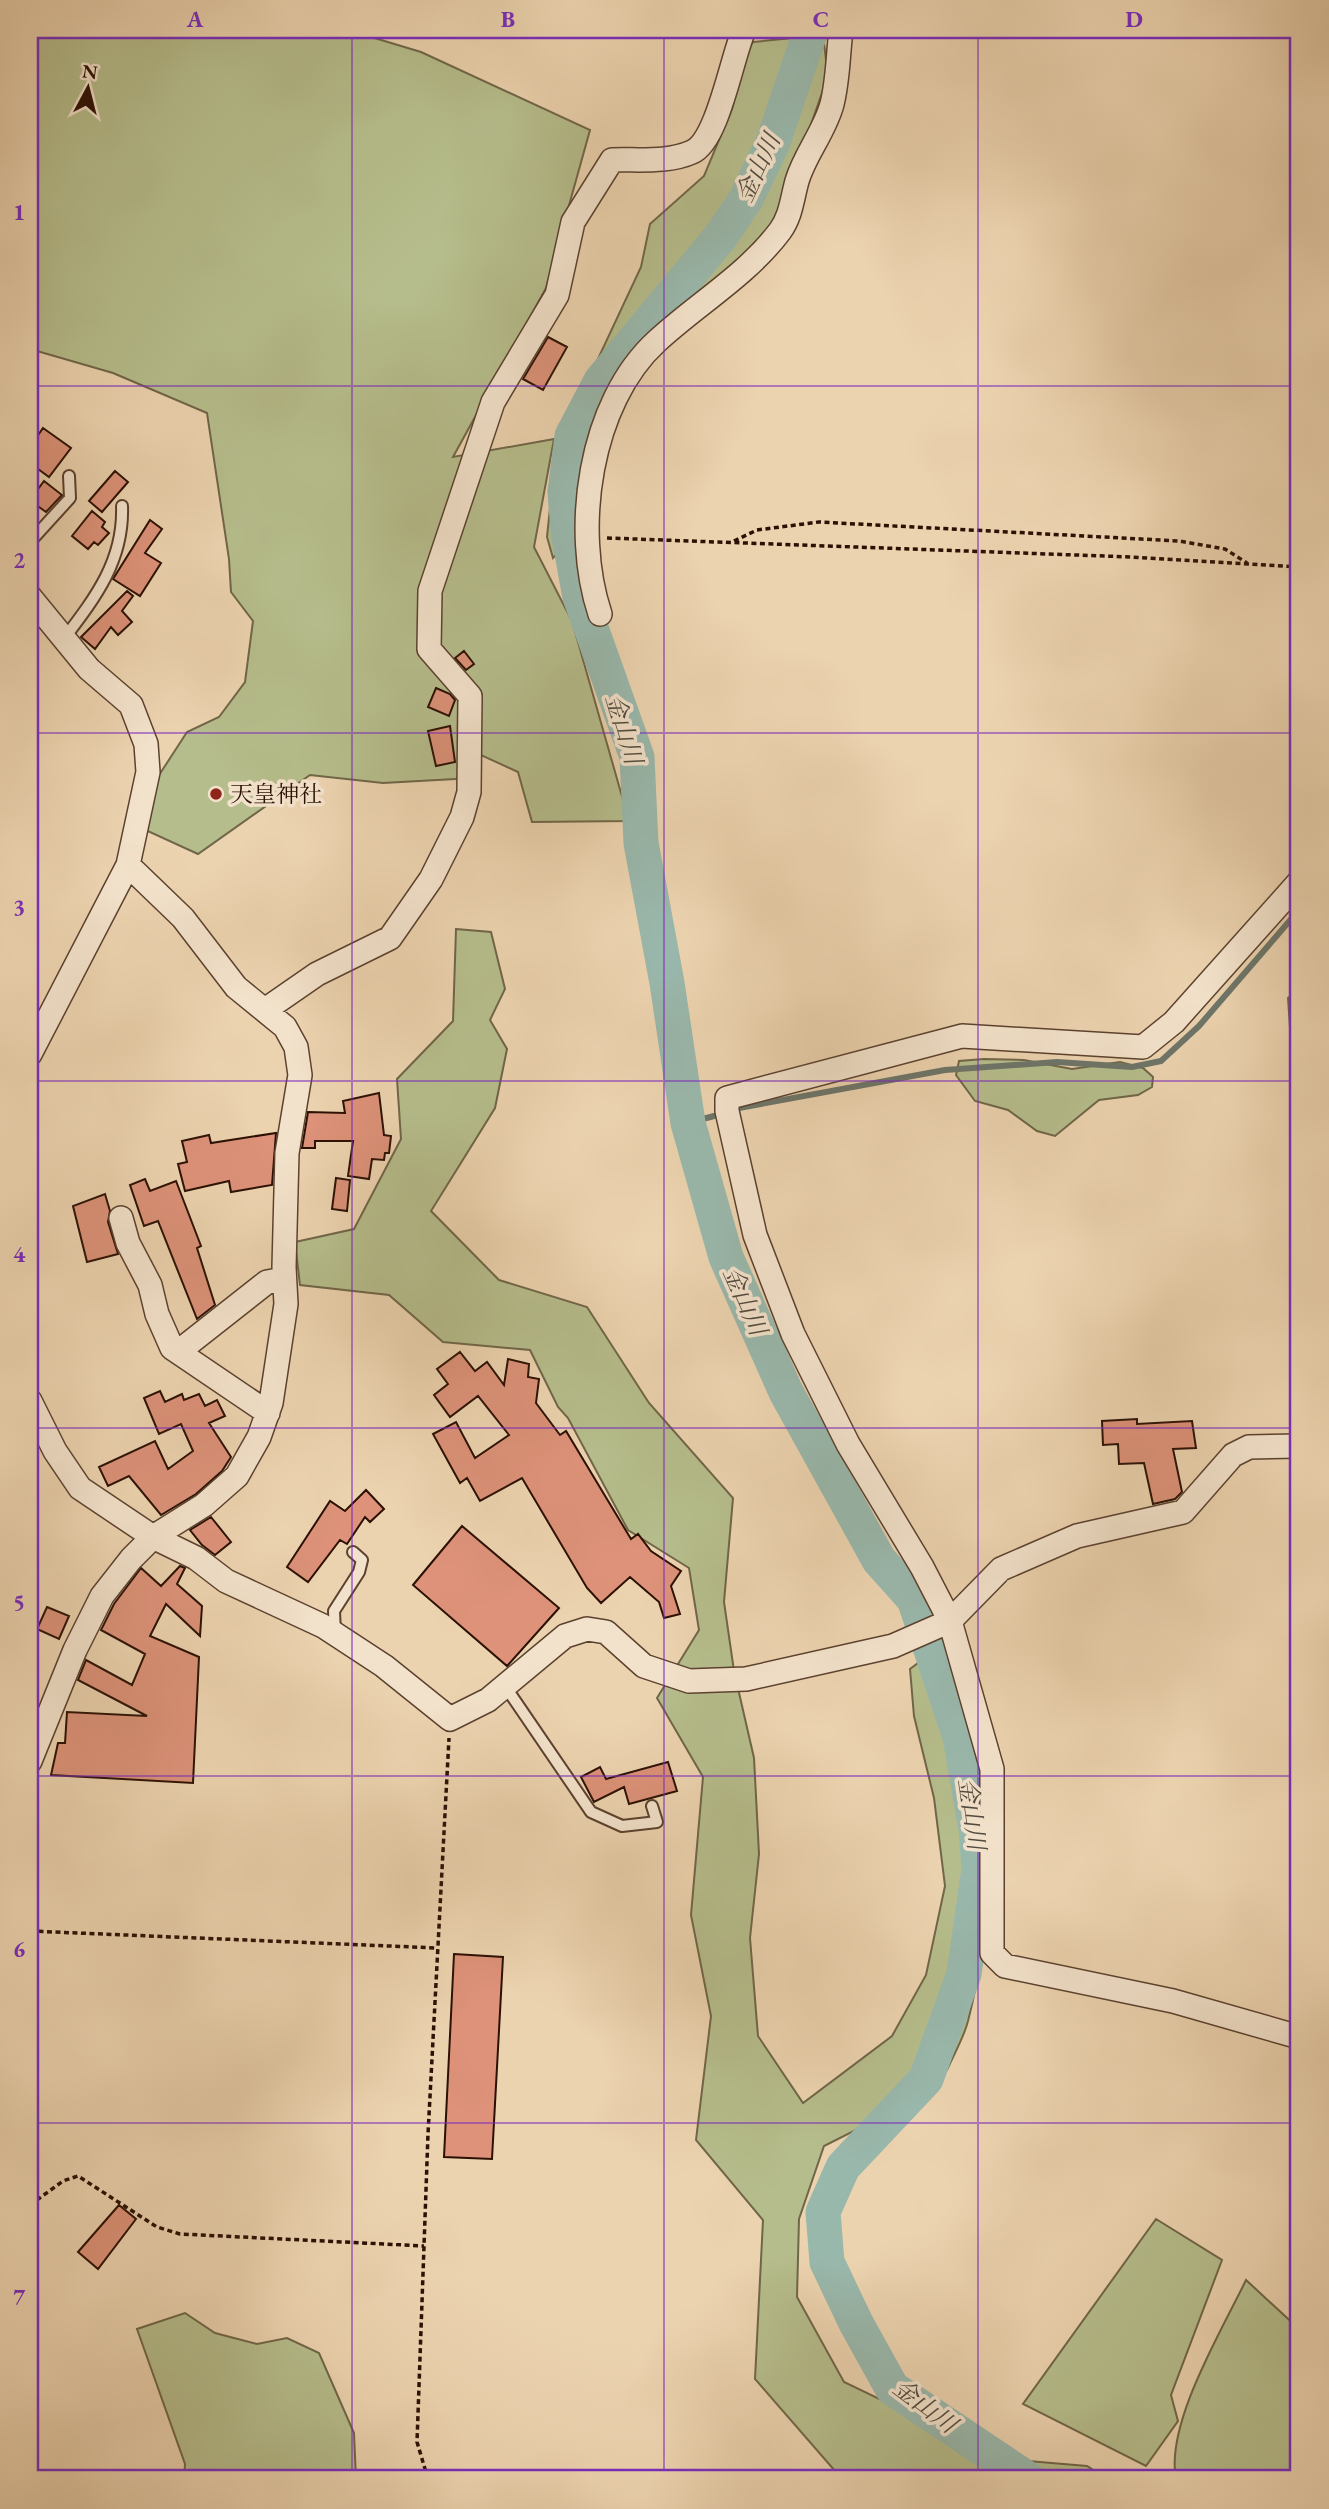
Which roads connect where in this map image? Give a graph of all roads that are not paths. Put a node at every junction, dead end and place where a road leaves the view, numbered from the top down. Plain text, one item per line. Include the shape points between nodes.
1 (744, 30) edge
2 (841, 30) edge
3 (69, 476) dead end
4 (122, 506) dead end
5 (30, 542) edge
6 (30, 597) edge
7 (600, 614) dead end
8 (63, 640) junction
9 (128, 865) junction
10 (1299, 881) edge
11 (265, 1010) junction
12 (30, 1054) edge
13 (121, 1218) dead end
14 (284, 1279) junction
15 (178, 1352) junction
16 (30, 1401) edge
17 (268, 1413) junction
18 (1299, 1446) edge
19 (153, 1537) junction
20 (352, 1552) dead end
21 (946, 1624) junction
22 (335, 1633) junction
23 (505, 1686) junction
24 (30, 1761) edge
25 (652, 1806) dead end
26 (1299, 2037) edge

1 - 11 street via 716,119 696,151 675,158 612,160 573,222 557,295 493,402 430,591 429,649 470,696 469,792 462,817 432,878 390,938 317,974
2 - 7 street via 832,104 797,180 792,208 781,230 755,259 655,343 626,379 600,433 587,513 589,582
3 - 5 lane via 69,498
4 - 8 lane via 123,533 101,591
6 - 8 street
8 - 9 street via 131,705 146,744 148,772
9 - 11 street via 183,918 236,987
9 - 12 street
10 - 21 street via 1174,1022 1143,1047 962,1036 727,1098 755,1235 793,1334 848,1444 922,1567
11 - 14 street via 285,1027 296,1047 300,1075 287,1153
13 - 15 street via 128,1243 150,1285 166,1339
14 - 15 street via 267,1282
14 - 17 street via 286,1304
15 - 17 street
16 - 19 street via 80,1488
17 - 19 street via 237,1476 204,1505
18 - 21 street via 1249,1447 1233,1455 1183,1512 1077,1536 1001,1569
19 - 22 street via 196,1558 226,1581
19 - 24 street via 102,1596
20 - 22 lane via 362,1560 334,1611
21 - 23 street via 893,1646 746,1679 689,1681 644,1666 606,1632 587,1629 565,1636
21 - 26 street via 992,1769 990,1945 996,1960 1005,1966 1173,2001
22 - 23 street via 450,1719
23 - 25 lane via 591,1812 622,1826 657,1822

